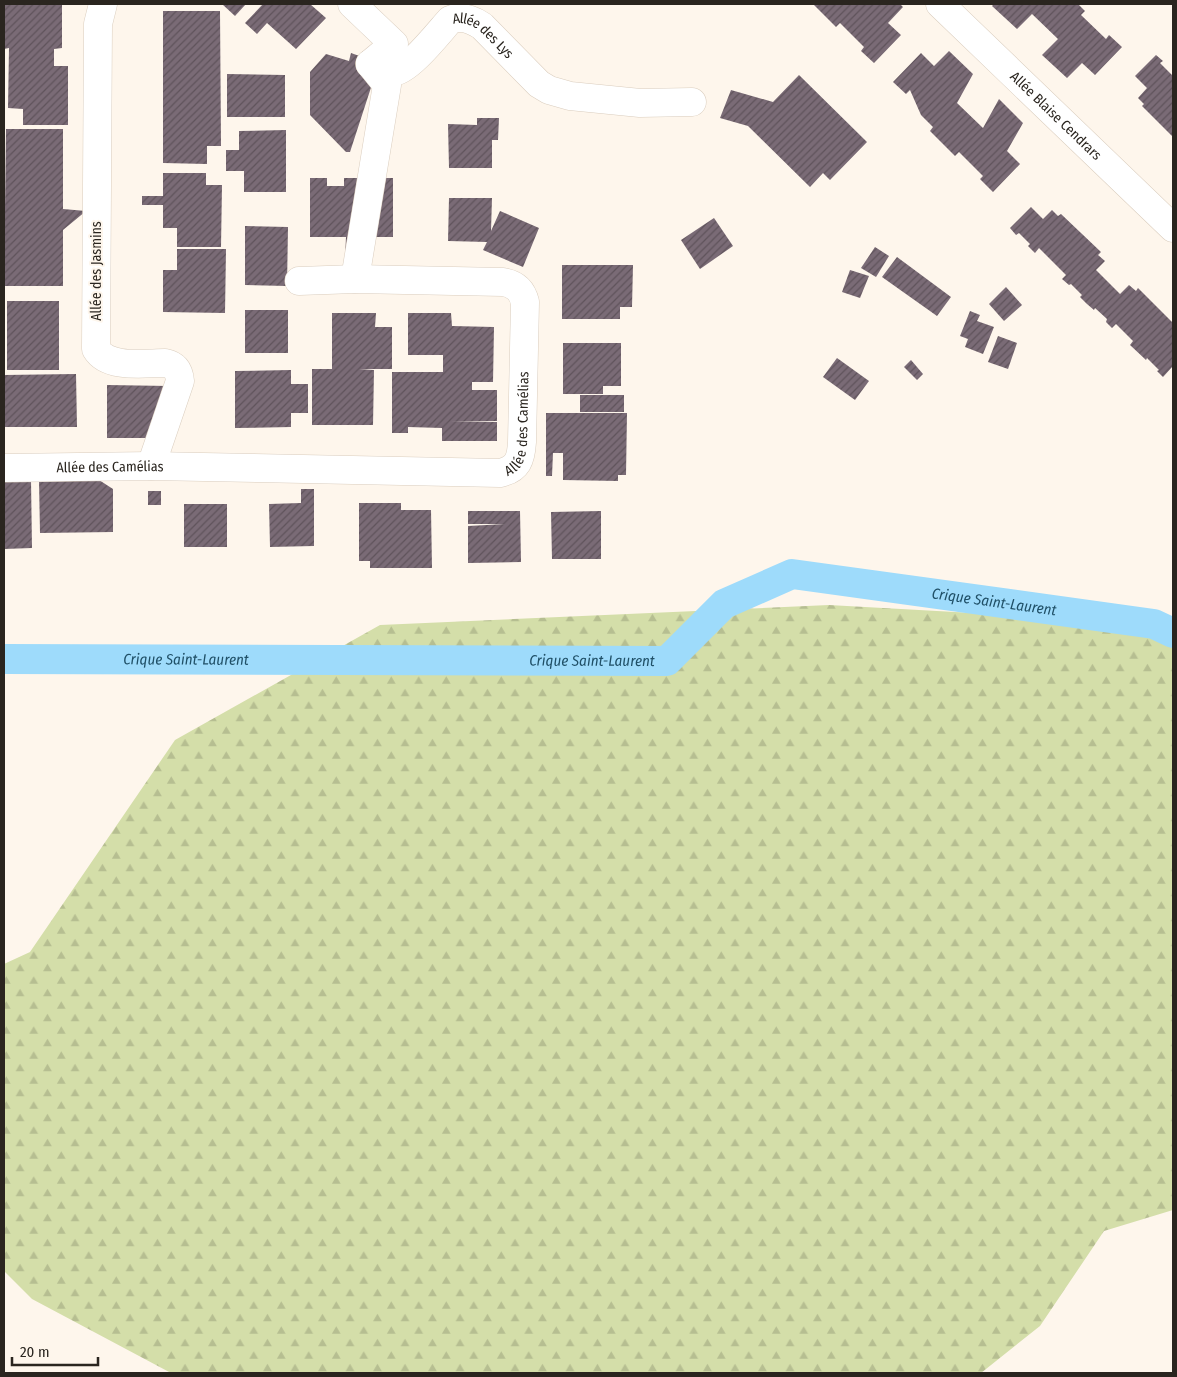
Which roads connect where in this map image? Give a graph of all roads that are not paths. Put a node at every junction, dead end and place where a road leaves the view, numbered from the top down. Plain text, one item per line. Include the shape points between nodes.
1 (103, 4) edge
2 (352, 4) edge
3 (940, 4) edge
4 (370, 64) junction
5 (692, 102) dead end
6 (1173, 228) edge
7 (356, 279) junction
8 (299, 281) dead end
9 (151, 466) junction
10 (4, 468) edge

1 - 9 street, Allée des Jasmins via 98,24 96,349 102,357 113,362 165,363 178,371 180,381
2 - 4 street via 394,44
3 - 6 street, Allée Blaise Cendrars
4 - 5 street, Allée des Lys via 391,72 400,70 450,20 463,18 482,26 539,84 549,90 570,96 640,103
4 - 7 street via 387,85
7 - 8 street, Allée des Camélias
7 - 9 street, Allée des Camélias via 503,282 520,291 525,302 522,442 515,466 500,473
9 - 10 street, Allée des Camélias

